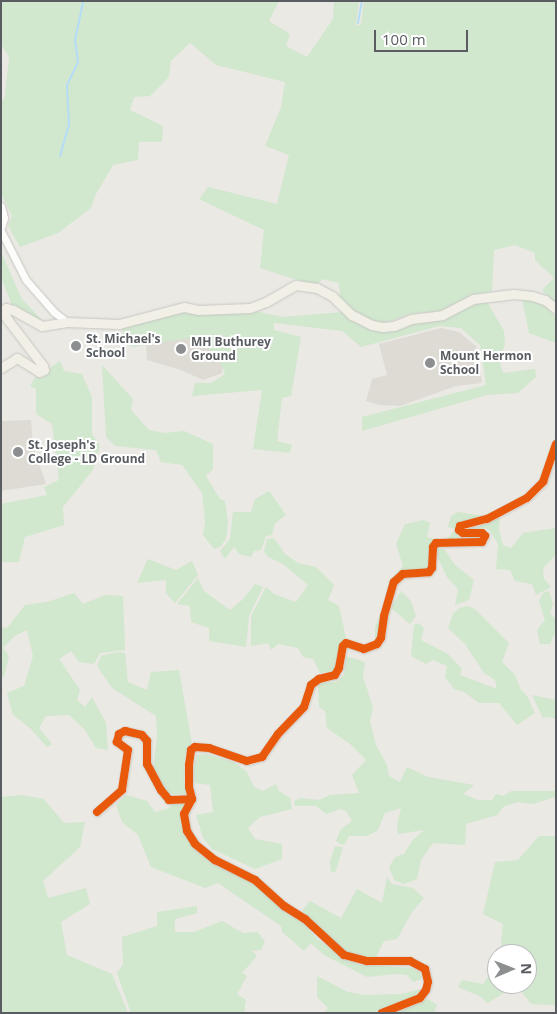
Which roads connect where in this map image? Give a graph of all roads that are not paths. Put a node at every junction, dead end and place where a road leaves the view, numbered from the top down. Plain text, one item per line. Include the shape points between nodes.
1 (1, 206) edge
2 (1, 227) edge
3 (1, 231) edge
4 (556, 310) edge
5 (67, 322) junction
6 (1, 368) edge
7 (556, 444) edge
8 (192, 799) junction
9 (97, 812) dead end
10 (382, 1013) edge

1 - 2 street via 4,218
3 - 5 street via 26,280
4 - 5 main road via 545,300 514,294 473,299 442,315 382,327 352,315 332,296 317,288 296,285 250,308 198,310 184,307 119,324
5 - 6 main road via 42,326 6,308 8,320 44,370 39,372 17,358
7 - 8 street via 543,482 527,498 487,519 460,526 463,533 482,533 485,536 482,542 436,543 429,572 403,574 394,582 377,644 364,649 346,643 335,675 311,685 304,707 278,734 262,757 247,761 209,748 195,747 191,750 189,780
8 - 9 street via 170,800 165,797 147,764 147,741 125,731 119,734 117,742 128,750 122,790
8 - 10 street via 184,814 187,831 196,844 220,864 255,880 344,955 367,961 410,960 425,968 428,982 420,998

